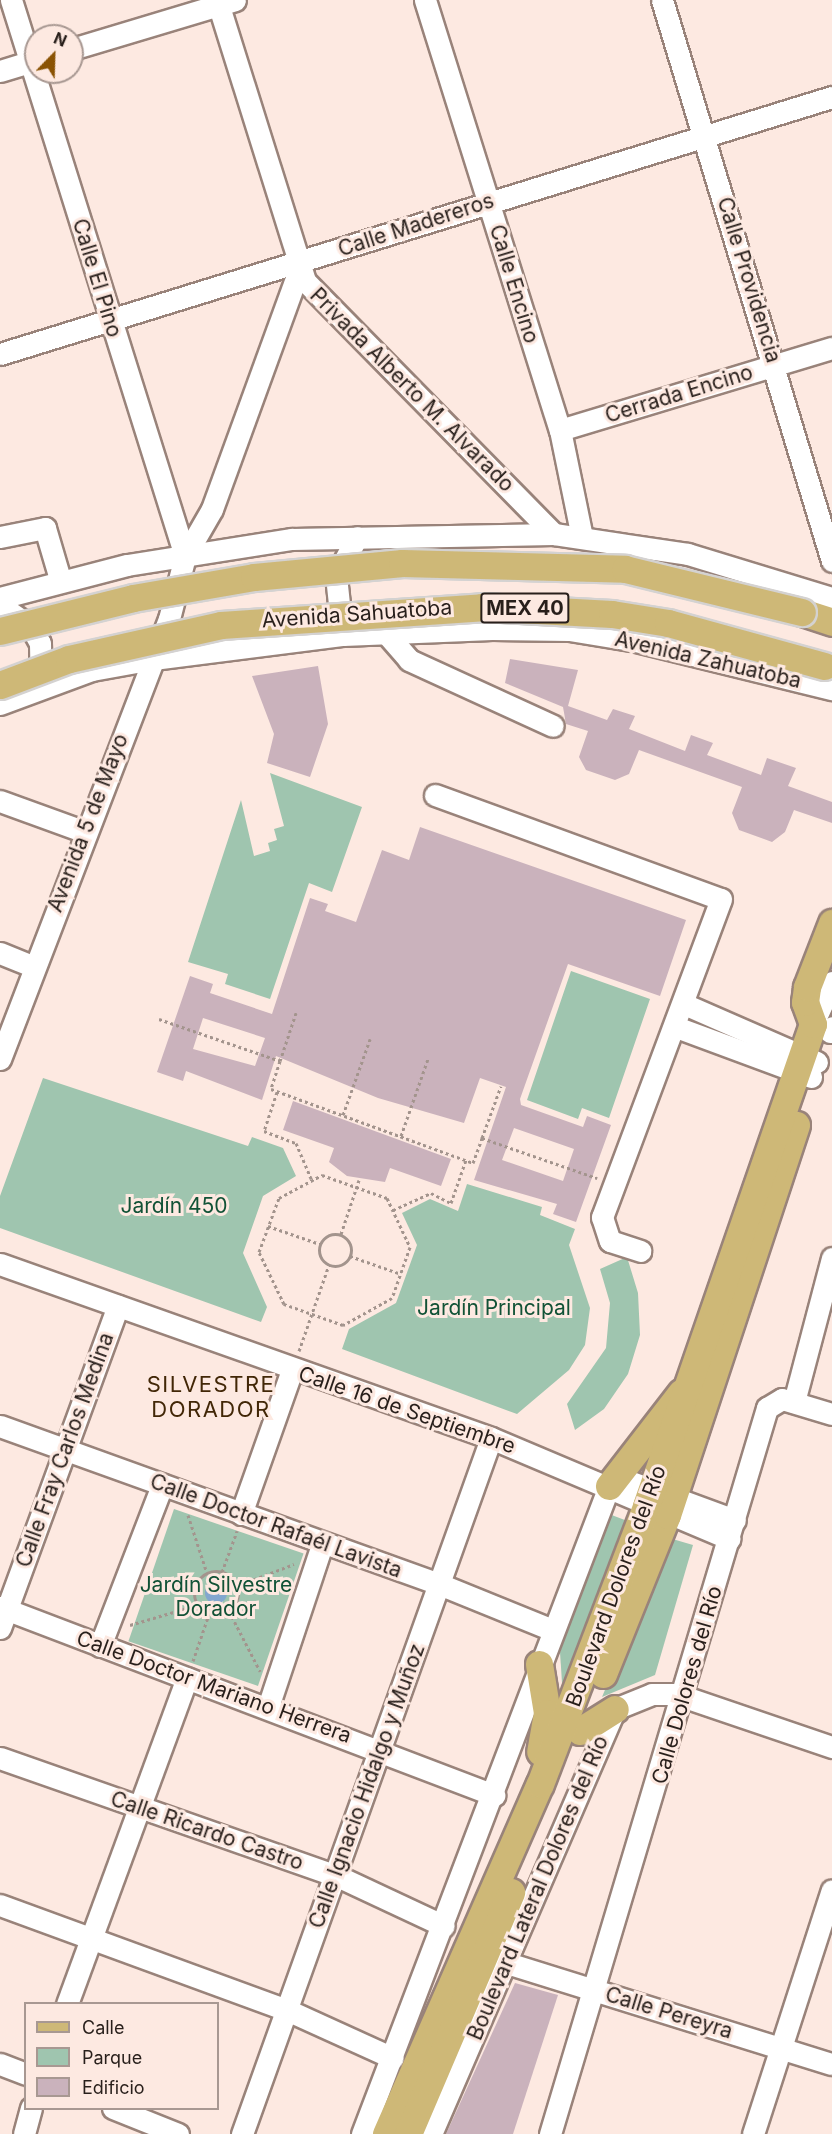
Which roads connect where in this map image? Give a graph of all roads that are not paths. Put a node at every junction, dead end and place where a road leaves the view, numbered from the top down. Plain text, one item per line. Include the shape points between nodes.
1 (11, 0) edge
2 (425, 0) edge
3 (662, 0) edge
4 (223, 2) edge
5 (24, 36) edge
6 (84, 45) edge
7 (24, 64) edge
8 (0, 71) edge
9 (40, 84) edge
10 (832, 97) edge
11 (704, 136) junction
12 (489, 202) junction
13 (302, 262) junction
14 (109, 320) junction
15 (832, 348) edge
16 (0, 354) edge
17 (775, 365) junction
18 (560, 430) junction
19 (554, 534) junction
20 (0, 537) edge
21 (357, 537) junction
22 (582, 537) junction
23 (185, 555) junction
24 (832, 561) edge
25 (60, 579) junction
26 (0, 598) edge
27 (832, 598) edge
28 (0, 605) edge
29 (832, 622) edge
30 (0, 631) edge
31 (385, 632) junction
32 (343, 635) junction
33 (153, 658) junction
34 (829, 674) edge
35 (0, 685) edge
36 (40, 688) junction
37 (0, 704) edge
38 (553, 726) dead end
39 (435, 795) dead end
40 (0, 801) edge
41 (83, 831) junction
42 (832, 924) edge
43 (0, 953) edge
44 (32, 966) junction
45 (832, 982) edge
46 (684, 1004) junction
47 (676, 1027) junction
48 (828, 1031) edge
49 (0, 1059) edge
50 (807, 1066) junction
51 (640, 1251) dead end
52 (832, 1258) edge
53 (0, 1264) edge
54 (118, 1306) junction
55 (292, 1370) junction
56 (688, 1385) junction
57 (794, 1402) junction
58 (832, 1414) edge
59 (0, 1426) edge
60 (491, 1438) junction
61 (64, 1450) junction
62 (609, 1486) junction
63 (171, 1489) junction
64 (660, 1502) junction
65 (241, 1514) junction
66 (732, 1529) junction
67 (320, 1550) junction
68 (439, 1584) junction
69 (2, 1614) edge
70 (550, 1629) junction
71 (103, 1639) junction
72 (539, 1664) junction
73 (187, 1678) junction
74 (686, 1696) junction
75 (270, 1701) junction
76 (615, 1709) junction
77 (580, 1731) junction
78 (381, 1748) junction
79 (832, 1748) edge
80 (0, 1758) edge
81 (540, 1784) junction
82 (494, 1795) junction
83 (138, 1806) junction
84 (335, 1875) junction
85 (832, 1890) edge
86 (0, 1905) edge
87 (444, 1926) junction
88 (90, 1938) junction
89 (507, 1963) junction
90 (595, 1990) junction
91 (68, 2002) edge
92 (287, 2010) junction
93 (781, 2048) junction
94 (393, 2058) junction
95 (0, 2064) edge
96 (832, 2064) edge
97 (24, 2073) edge
98 (31, 2110) edge
99 (116, 2110) edge
100 (24, 2134) edge
101 (178, 2134) edge
102 (242, 2134) edge
103 (362, 2134) edge
104 (386, 2134) edge
105 (408, 2134) edge
106 (431, 2134) edge
107 (550, 2134) edge
108 (753, 2134) edge

1 - 5 street, Calle El Pino
2 - 12 street, Calle Encino
3 - 11 street, Calle Providencia
4 - 6 street
4 - 13 street
7 - 8 street
9 - 14 street, Calle El Pino
10 - 11 street, Calle Madereros
11 - 12 street, Calle Madereros
11 - 17 street, Calle Providencia
12 - 13 street, Calle Madereros
12 - 18 street, Calle Encino
13 - 14 street, Calle Madereros
13 - 19 street, Privada Alberto M. Alvarado via 312,292 416,389
13 - 23 street, Privada Alberto M. Alvarado via 212,509
14 - 16 street, Calle Madereros
14 - 23 street, Calle El Pino
15 - 17 street, Cerrada Encino
17 - 18 street, Cerrada Encino
17 - 24 street, Calle Providencia
18 - 22 street, Calle Encino
19 - 21 street
19 - 22 street
20 - 25 street via 45,528
21 - 23 street via 292,539
21 - 32 street via 336,576
22 - 27 street via 688,554
23 - 25 street
23 - 33 street, Avenida 5 de Mayo via 178,588
25 - 26 street
28 - 36 street via 25,622 40,643
29 - 30 main road, MEX 40, bridge via 625,569 402,563 254,577 133,598
31 - 32 street, Avenida Zahuatoba
31 - 34 street, Avenida Zahuatoba via 569,630
31 - 38 street via 409,660
32 - 33 street, Avenida Zahuatoba
33 - 36 street via 92,670
33 - 41 street, Avenida 5 de Mayo
34 - 35 main road, Avenida Sahuatoba / MEX 40, bridge via 668,623 612,614 482,607 221,625 69,659
36 - 37 street
39 - 46 street via 721,899
40 - 41 street
41 - 44 street, Avenida 5 de Mayo
42 - 48 main road via 807,987 805,1002
43 - 44 street
44 - 49 street, Avenida 5 de Mayo
45 - 48 street
46 - 47 street
46 - 50 street
47 - 50 street
47 - 51 street via 601,1227 610,1240
48 - 50 main road, Boulevard Dolores del Río
50 - 56 main road, Boulevard Dolores del Río
50 - 64 main road, Boulevard Dolores del Río
52 - 57 street
53 - 54 street, Calle 16 de Septiembre
54 - 55 street, Calle 16 de Septiembre
54 - 61 street, Calle Fray Carlos Medina
55 - 60 street, Calle 16 de Septiembre
55 - 65 street
56 - 62 main road
56 - 64 main road, Boulevard Dolores del Río
57 - 58 street
57 - 66 street, Calle Dolores del Río via 776,1400 768,1408
59 - 61 street, Calle Doctor Rafaél Lavista
60 - 62 street, Calle 16 de Septiembre
60 - 68 street, Calle Ignacio Hidalgo y Muñoz
61 - 63 street, Calle Doctor Rafaél Lavista
61 - 69 street, Calle Fray Carlos Medina
62 - 64 street, Calle 16 de Septiembre via 626,1480
62 - 70 street
63 - 65 street, Calle Doctor Rafaél Lavista
63 - 71 street
64 - 66 street, Calle 16 de Septiembre
64 - 77 main road, Boulevard Dolores del Río
64 - 81 main road, Boulevard Dolores del Río
65 - 67 street, Calle Doctor Rafaél Lavista
66 - 74 street, Calle Dolores del Río
67 - 68 street, Calle Doctor Rafaél Lavista
67 - 75 street
68 - 70 street, Calle Doctor Rafaél Lavista
68 - 78 street, Calle Ignacio Hidalgo y Muñoz
69 - 71 street, Calle Doctor Mariano Herrera
70 - 72 street
71 - 73 street, Calle Doctor Mariano Herrera
72 - 81 main road via 547,1713
72 - 82 street
73 - 75 street, Calle Doctor Mariano Herrera
73 - 83 street
74 - 76 street, Boulevard Lateral Dolores del Río via 652,1694
74 - 79 street, Boulevard Lateral Dolores del Río
74 - 90 street, Calle Dolores del Río
75 - 78 street, Calle Doctor Mariano Herrera
76 - 77 main road
76 - 89 street, Boulevard Lateral Dolores del Río
77 - 105 main road, Boulevard Dolores del Río
78 - 82 street, Calle Doctor Mariano Herrera
78 - 84 street, Calle Ignacio Hidalgo y Muñoz
80 - 83 street, Calle Ricardo Castro
81 - 104 main road, Boulevard Dolores del Río
82 - 87 street
83 - 84 street, Calle Ricardo Castro
83 - 88 street
84 - 87 street, Calle Ricardo Castro
84 - 92 street, Calle Ignacio Hidalgo y Muñoz
85 - 93 street
86 - 88 street
87 - 94 street
88 - 91 street
88 - 92 street
89 - 90 street, Calle Pereyra
89 - 106 street, Boulevard Lateral Dolores del Río
90 - 93 street, Calle Pereyra
90 - 107 street, Calle Dolores del Río
92 - 94 street
92 - 102 street, Calle Ignacio Hidalgo y Muñoz
93 - 96 street, Calle Pereyra
93 - 108 street
94 - 103 street
95 - 97 street
98 - 100 street
99 - 101 street

